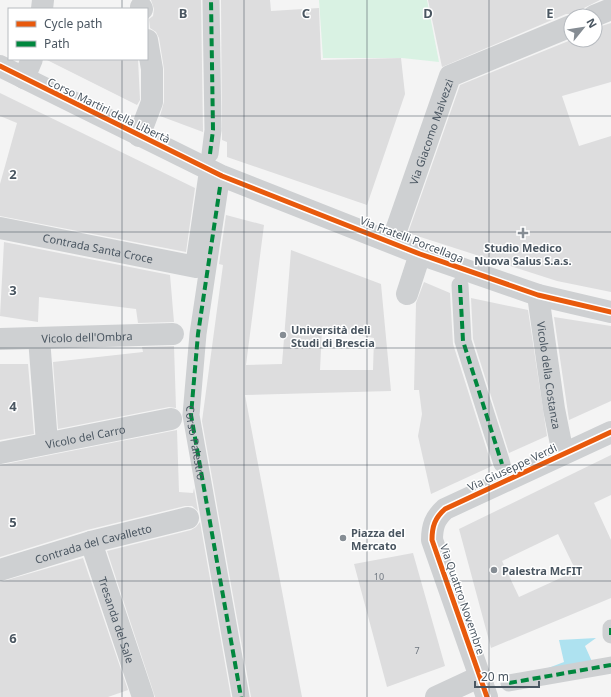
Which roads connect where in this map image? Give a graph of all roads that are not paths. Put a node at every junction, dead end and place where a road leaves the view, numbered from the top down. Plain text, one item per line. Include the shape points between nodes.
1 (211, 0) edge
2 (563, 29) edge
3 (148, 46) edge
4 (0, 66) edge
5 (28, 69) edge
6 (139, 136) junction
7 (213, 171) junction
8 (0, 228) edge
9 (392, 242) junction
10 (420, 254) junction
11 (196, 267) joint
12 (460, 285) dead end
13 (407, 294) dead end
14 (538, 295) junction
15 (611, 312) edge
16 (173, 334) dead end
17 (39, 338) junction
18 (0, 339) edge
19 (171, 419) dead end
20 (611, 432) edge
21 (47, 443) junction
22 (0, 453) edge
23 (563, 454) junction
24 (502, 464) dead end
25 (188, 518) dead end
26 (432, 530) joint
27 (91, 542) junction
28 (0, 570) edge
29 (611, 628) edge
30 (611, 635) edge
31 (611, 664) edge
32 (509, 683) dead end
33 (483, 687) edge
34 (136, 695) edge
35 (241, 697) edge
36 (436, 697) edge

1 - 7 street, Corso Palestro
2 - 9 street, Via Giacomo Malvezzi via 450,76
3 - 6 street, Corso Martiri della Libertà via 152,69 152,102
4 - 5 street, Corso Martiri della Libertà
5 - 6 street, Corso Martiri della Libertà
6 - 7 street, Corso Martiri della Libertà
7 - 9 street, Via Fratelli Porcellaga
7 - 11 street, Corso Palestro
7 - 35 street, Corso Palestro via 192,415
8 - 11 street, Contrada Santa Croce
9 - 10 street, Via Fratelli Porcellaga
10 - 13 street
10 - 14 street, Via Fratelli Porcellaga
12 - 24 street via 463,341
14 - 15 street, Via Fratelli Porcellaga
14 - 23 street, Vicolo della Costanza
16 - 17 street, Vicolo dell'Ombra
17 - 18 street, Vicolo dell'Ombra
17 - 21 street
19 - 21 street, Vicolo del Carro
20 - 23 street, Via Giuseppe Verdi
21 - 22 street, Vicolo del Carro
23 - 26 street, Via Giuseppe Verdi via 445,508 436,517
25 - 27 street, Contrada del Cavalletto
26 - 33 street, Via Quattro Novembre via 432,540
27 - 28 street, Contrada del Cavalletto
27 - 34 street, Tresanda del Sale
29 - 30 street
31 - 32 street
33 - 36 street

